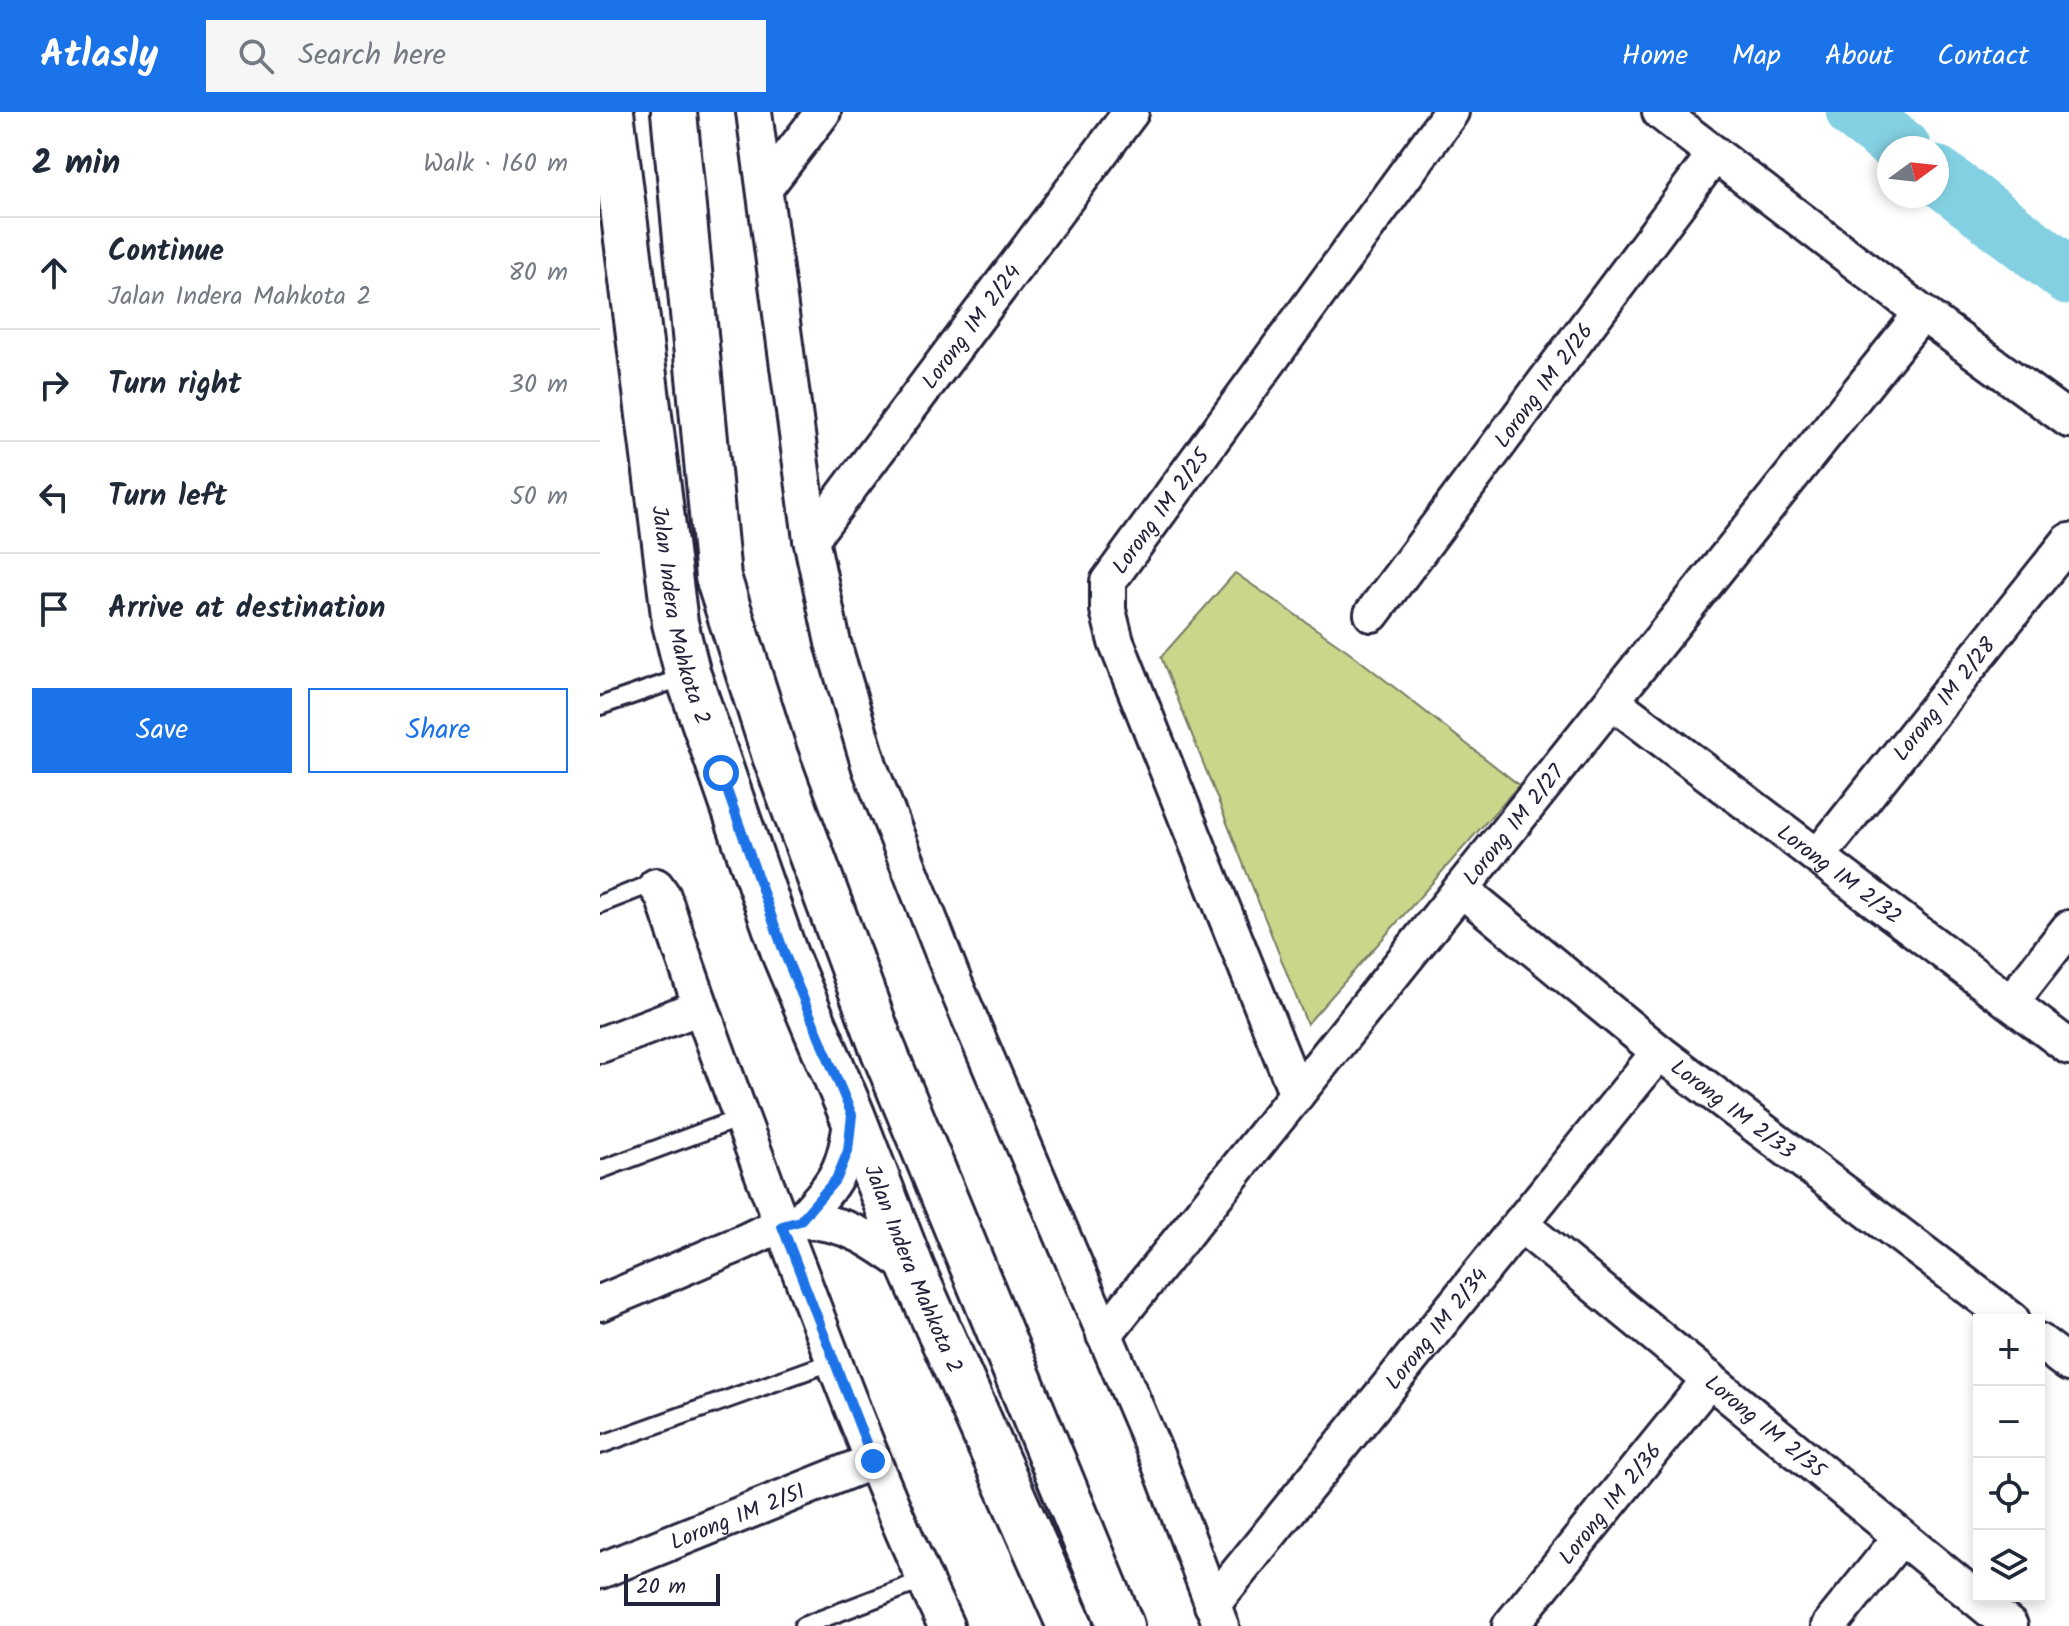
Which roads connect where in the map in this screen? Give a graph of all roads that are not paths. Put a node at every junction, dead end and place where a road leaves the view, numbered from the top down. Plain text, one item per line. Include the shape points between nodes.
1 (611, 112) edge
2 (674, 112) edge
3 (754, 112) edge
4 (823, 112) edge
5 (1131, 112) edge
6 (1451, 112) edge
7 (1660, 112) edge
8 (1715, 154) junction
9 (765, 188) junction
10 (1922, 313) junction
11 (2069, 420) edge
12 (811, 539) junction
13 (2069, 541) edge
14 (1372, 614) dead end
15 (688, 675) junction
16 (1612, 701) junction
17 (600, 706) edge
18 (1819, 855) junction
19 (656, 886) joint
20 (1461, 889) junction
21 (600, 904) edge
22 (2069, 928) edge
23 (2011, 1002) junction
24 (700, 1007) junction
25 (600, 1045) edge
26 (2069, 1047) edge
27 (1659, 1052) junction
28 (1297, 1094) junction
29 (852, 1115) junction
30 (740, 1118) junction
31 (600, 1170) edge
32 (791, 1224) junction
33 (1520, 1224) junction
34 (912, 1269) junction
35 (600, 1303) edge
36 (2004, 1314) edge
37 (1104, 1335) junction
38 (2045, 1346) edge
39 (834, 1361) junction
40 (2069, 1364) edge
41 (1710, 1379) junction
42 (600, 1445) edge
43 (873, 1461) junction
44 (1901, 1537) junction
45 (600, 1571) edge
46 (924, 1580) junction
47 (1217, 1616) edge
48 (803, 1626) edge
49 (946, 1626) edge
50 (1070, 1626) edge
51 (1121, 1626) edge
52 (1510, 1626) edge
53 (1829, 1626) edge
54 (2010, 1626) edge

1 - 15 street, Jalan Indera Mahkota 2 via 675,623
2 - 51 street, Jalan Indera Mahkota 2 via 718,577 775,756 881,1044
3 - 9 street
4 - 9 street
5 - 12 street, Lorong IM 2/24
6 - 28 street, Lorong IM 2/25 via 1108,582 1116,642
7 - 8 street
8 - 10 street
8 - 14 street, Lorong IM 2/26
9 - 12 street
10 - 11 street
10 - 16 street, Lorong IM 2/27
12 - 37 street via 833,643 870,768
13 - 18 street, Lorong IM 2/28
15 - 17 lane
15 - 29 street, Jalan Indera Mahkota 2 via 785,955
16 - 18 street, Lorong IM 2/32
16 - 20 street, Lorong IM 2/27
18 - 23 street, Lorong IM 2/32
19 - 21 lane
19 - 24 street
20 - 27 street, Lorong IM 2/33
20 - 28 street, Lorong IM 2/27
22 - 23 street
23 - 26 street, Lorong IM 2/32
24 - 25 street
24 - 30 street
27 - 33 street, Lorong IM 2/34
27 - 36 street, Lorong IM 2/33
28 - 37 street, Lorong IM 2/27
29 - 32 street via 848,1151 837,1178
29 - 34 street, Jalan Indera Mahkota 2
30 - 31 lane
30 - 32 street
32 - 34 street via 855,1231
32 - 35 street
32 - 39 street
33 - 41 street, Lorong IM 2/35
33 - 47 street, Lorong IM 2/34
34 - 50 street, Jalan Indera Mahkota 2
37 - 47 street
38 - 40 street
39 - 42 lane
39 - 43 street
41 - 44 street, Lorong IM 2/35
41 - 52 street, Lorong IM 2/36
43 - 45 street, Lorong IM 2/51
43 - 46 street
44 - 53 street
44 - 54 street, Lorong IM 2/35
46 - 48 lane
46 - 49 street

